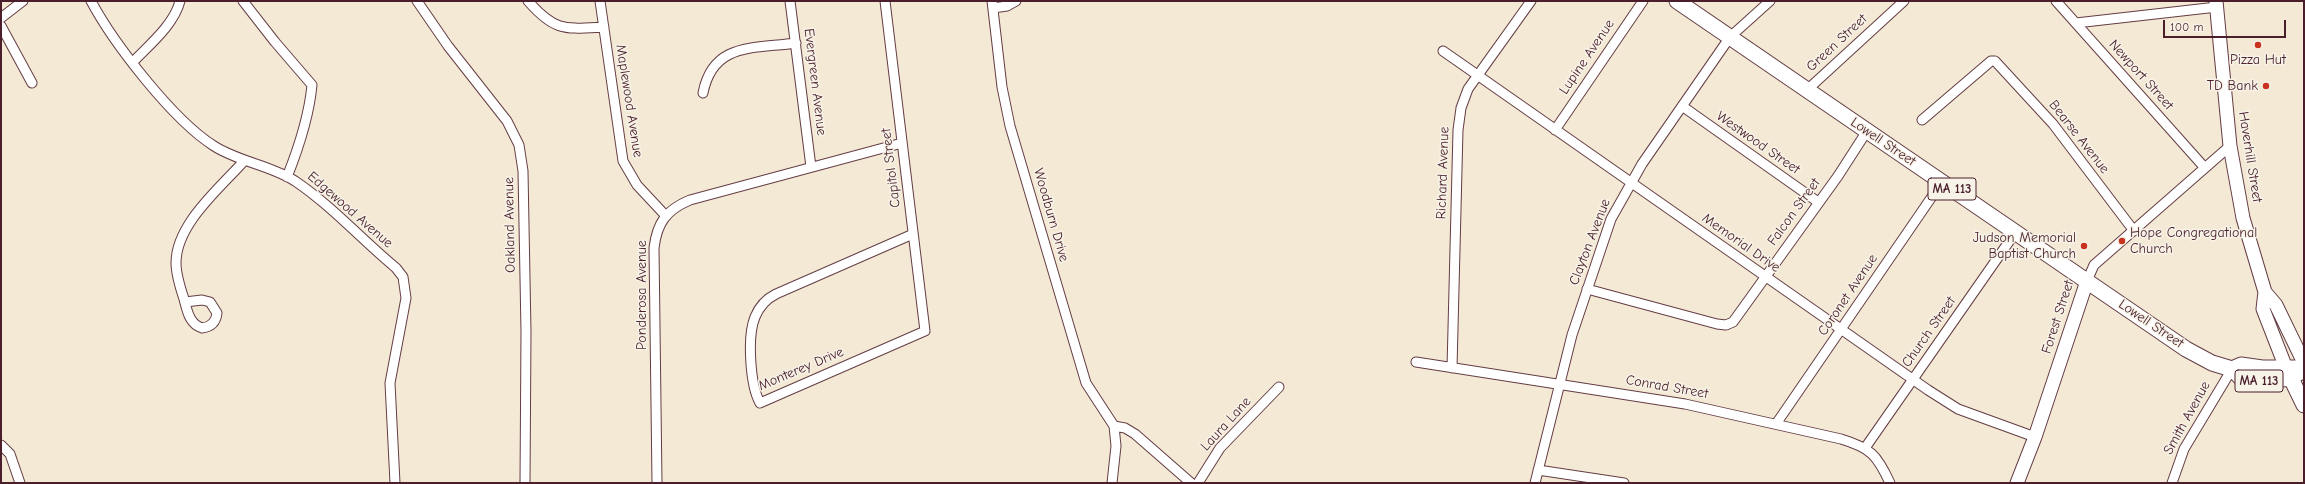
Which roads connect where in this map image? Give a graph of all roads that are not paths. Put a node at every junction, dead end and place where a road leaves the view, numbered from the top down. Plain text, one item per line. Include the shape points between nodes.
1 (23, 1) edge
2 (90, 1) edge
3 (180, 1) edge
4 (243, 1) edge
5 (416, 1) edge
6 (528, 1) edge
7 (600, 1) edge
8 (790, 1) edge
9 (885, 1) edge
10 (1016, 1) edge
11 (1531, 1) edge
12 (1643, 1) edge
13 (1677, 1) edge
14 (1770, 1) edge
15 (1904, 1) edge
16 (2056, 1) edge
17 (993, 4) edge
18 (2216, 4) edge
19 (1, 18) edge
20 (2076, 23) junction
21 (1, 26) edge
22 (604, 27) junction
23 (1730, 37) junction
24 (796, 43) junction
25 (1443, 51) dead end
26 (133, 62) junction
27 (1478, 76) junction
28 (32, 83) dead end
29 (1807, 90) junction
30 (703, 93) dead end
31 (1682, 106) junction
32 (1922, 120) dead end
33 (1555, 130) junction
34 (1867, 131) junction
35 (902, 143) junction
36 (2230, 146) junction
37 (244, 161) junction
38 (811, 167) junction
39 (2205, 168) junction
40 (287, 177) junction
41 (1942, 182) junction
42 (1631, 183) junction
43 (1818, 202) junction
44 (665, 215) junction
45 (2134, 231) junction
46 (2016, 233) junction
47 (913, 234) junction
48 (1766, 277) junction
49 (2086, 281) junction
50 (1587, 289) junction
51 (2266, 292) junction
52 (185, 302) dead end
53 (1841, 330) junction
54 (925, 331) joint
55 (1416, 362) dead end
56 (2304, 363) edge
57 (1452, 368) junction
58 (2304, 369) edge
59 (2232, 370) junction
60 (2288, 373) junction
61 (1913, 380) junction
62 (1560, 384) junction
63 (1279, 387) dead end
64 (2304, 405) edge
65 (1776, 424) junction
66 (1114, 426) junction
67 (2035, 437) junction
68 (1, 445) edge
69 (1866, 448) junction
70 (1538, 470) junction
71 (20, 483) edge
72 (396, 483) edge
73 (525, 483) edge
74 (657, 483) edge
75 (1112, 483) edge
76 (1191, 483) edge
77 (1198, 483) edge
78 (1535, 483) edge
79 (1624, 483) edge
80 (1890, 483) edge
81 (2017, 483) edge
82 (2172, 483) edge

1 - 19 street
2 - 26 street, Edgewood Avenue
3 - 26 street via 179,8 161,32
4 - 40 street via 312,84 304,129
5 - 73 street, Oakland Avenue via 507,121 519,145 523,171 526,324
6 - 22 street via 541,15 558,27
7 - 22 street, Maplewood Avenue
8 - 24 street, Evergreen Avenue
9 - 35 street, Capitol Street
10 - 17 street via 1007,6
11 - 27 street, Richard Avenue
12 - 33 street, Lupine Avenue
13 - 23 main road, Lowell Street / MA 113
14 - 23 street, Clayton Avenue
15 - 29 street, Green Street
16 - 20 street, Newport Street
17 - 66 street, Woodburn Drive via 1002,87 1010,126 1086,383
18 - 20 street
18 - 36 main road, Haverhill Street
20 - 39 street, Newport Street
21 - 28 street
22 - 44 street, Maplewood Avenue via 624,161 628,173 637,185
23 - 29 main road, Lowell Street / MA 113
23 - 31 street, Clayton Avenue
24 - 30 street via 732,52 715,65
24 - 38 street, Evergreen Avenue
25 - 27 street, Memorial Drive
26 - 37 street, Edgewood Avenue via 187,124 213,145
27 - 33 street, Memorial Drive
27 - 57 street, Richard Avenue via 1464,98 1459,119
29 - 34 main road, Lowell Street / MA 113
31 - 42 street, Clayton Avenue
31 - 43 street, Westwood Street
32 - 45 street, Bearse Avenue via 1991,61 1998,64 2053,124
33 - 42 street, Memorial Drive
34 - 41 main road, Lowell Street / MA 113
34 - 43 street, Falcon Street
35 - 38 street
35 - 47 street, Capitol Street
36 - 39 street, Forest Street
36 - 51 main road, Haverhill Street via 2243,218
37 - 40 street, Edgewood Avenue
37 - 52 street via 192,219 182,236 176,262
38 - 44 street via 690,200 676,206
39 - 45 street, Forest Street
40 - 72 street, Edgewood Avenue via 331,209 403,277 406,298 390,383
41 - 46 main road, Lowell Street / MA 113
41 - 53 street, Coronet Avenue
42 - 48 street, Memorial Drive
42 - 50 street, Clayton Avenue via 1611,219
43 - 48 street, Falcon Street
44 - 74 street, Ponderosa Avenue via 658,228 654,248
45 - 49 street, Forest Street via 2094,265
46 - 49 main road, Lowell Street / MA 113
46 - 61 street, Church Street
47 - 54 street, Capitol Street
47 - 54 street, Monterey Drive via 776,294 764,302 755,316 751,332 755,394 760,403
48 - 50 street, Falcon Street via 1740,314 1726,325
48 - 53 street, Memorial Drive
49 - 59 main road, Lowell Street / MA 113 via 2186,349
49 - 67 main road, Forest Street
50 - 62 street, Clayton Avenue
51 - 56 main road, Haverhill Street via 2276,305
51 - 60 main road, Haverhill Street via 2264,309
53 - 61 street, Memorial Drive
53 - 65 street, Coronet Avenue
55 - 57 street, Conrad Street
57 - 62 street, Conrad Street
58 - 60 main road, Lowell Street / MA 113
59 - 60 main road, Lowell Street / MA 113 via 2240,377 2264,381
59 - 82 street, Smith Avenue via 2184,449
60 - 64 main road
61 - 67 street, Memorial Drive via 1958,409
61 - 69 street, Church Street
62 - 65 street, Conrad Street via 1685,404
62 - 70 street, Clayton Avenue
63 - 77 street, Laura Lane via 1220,448
65 - 69 street, Conrad Street via 1841,439
66 - 75 street, Woodburn Drive via 1116,446
66 - 76 street via 1125,428 1135,434
67 - 81 main road, Forest Street
68 - 71 street via 10,454
69 - 80 street, Conrad Street via 1877,456
70 - 78 street, Clayton Avenue
70 - 79 street

